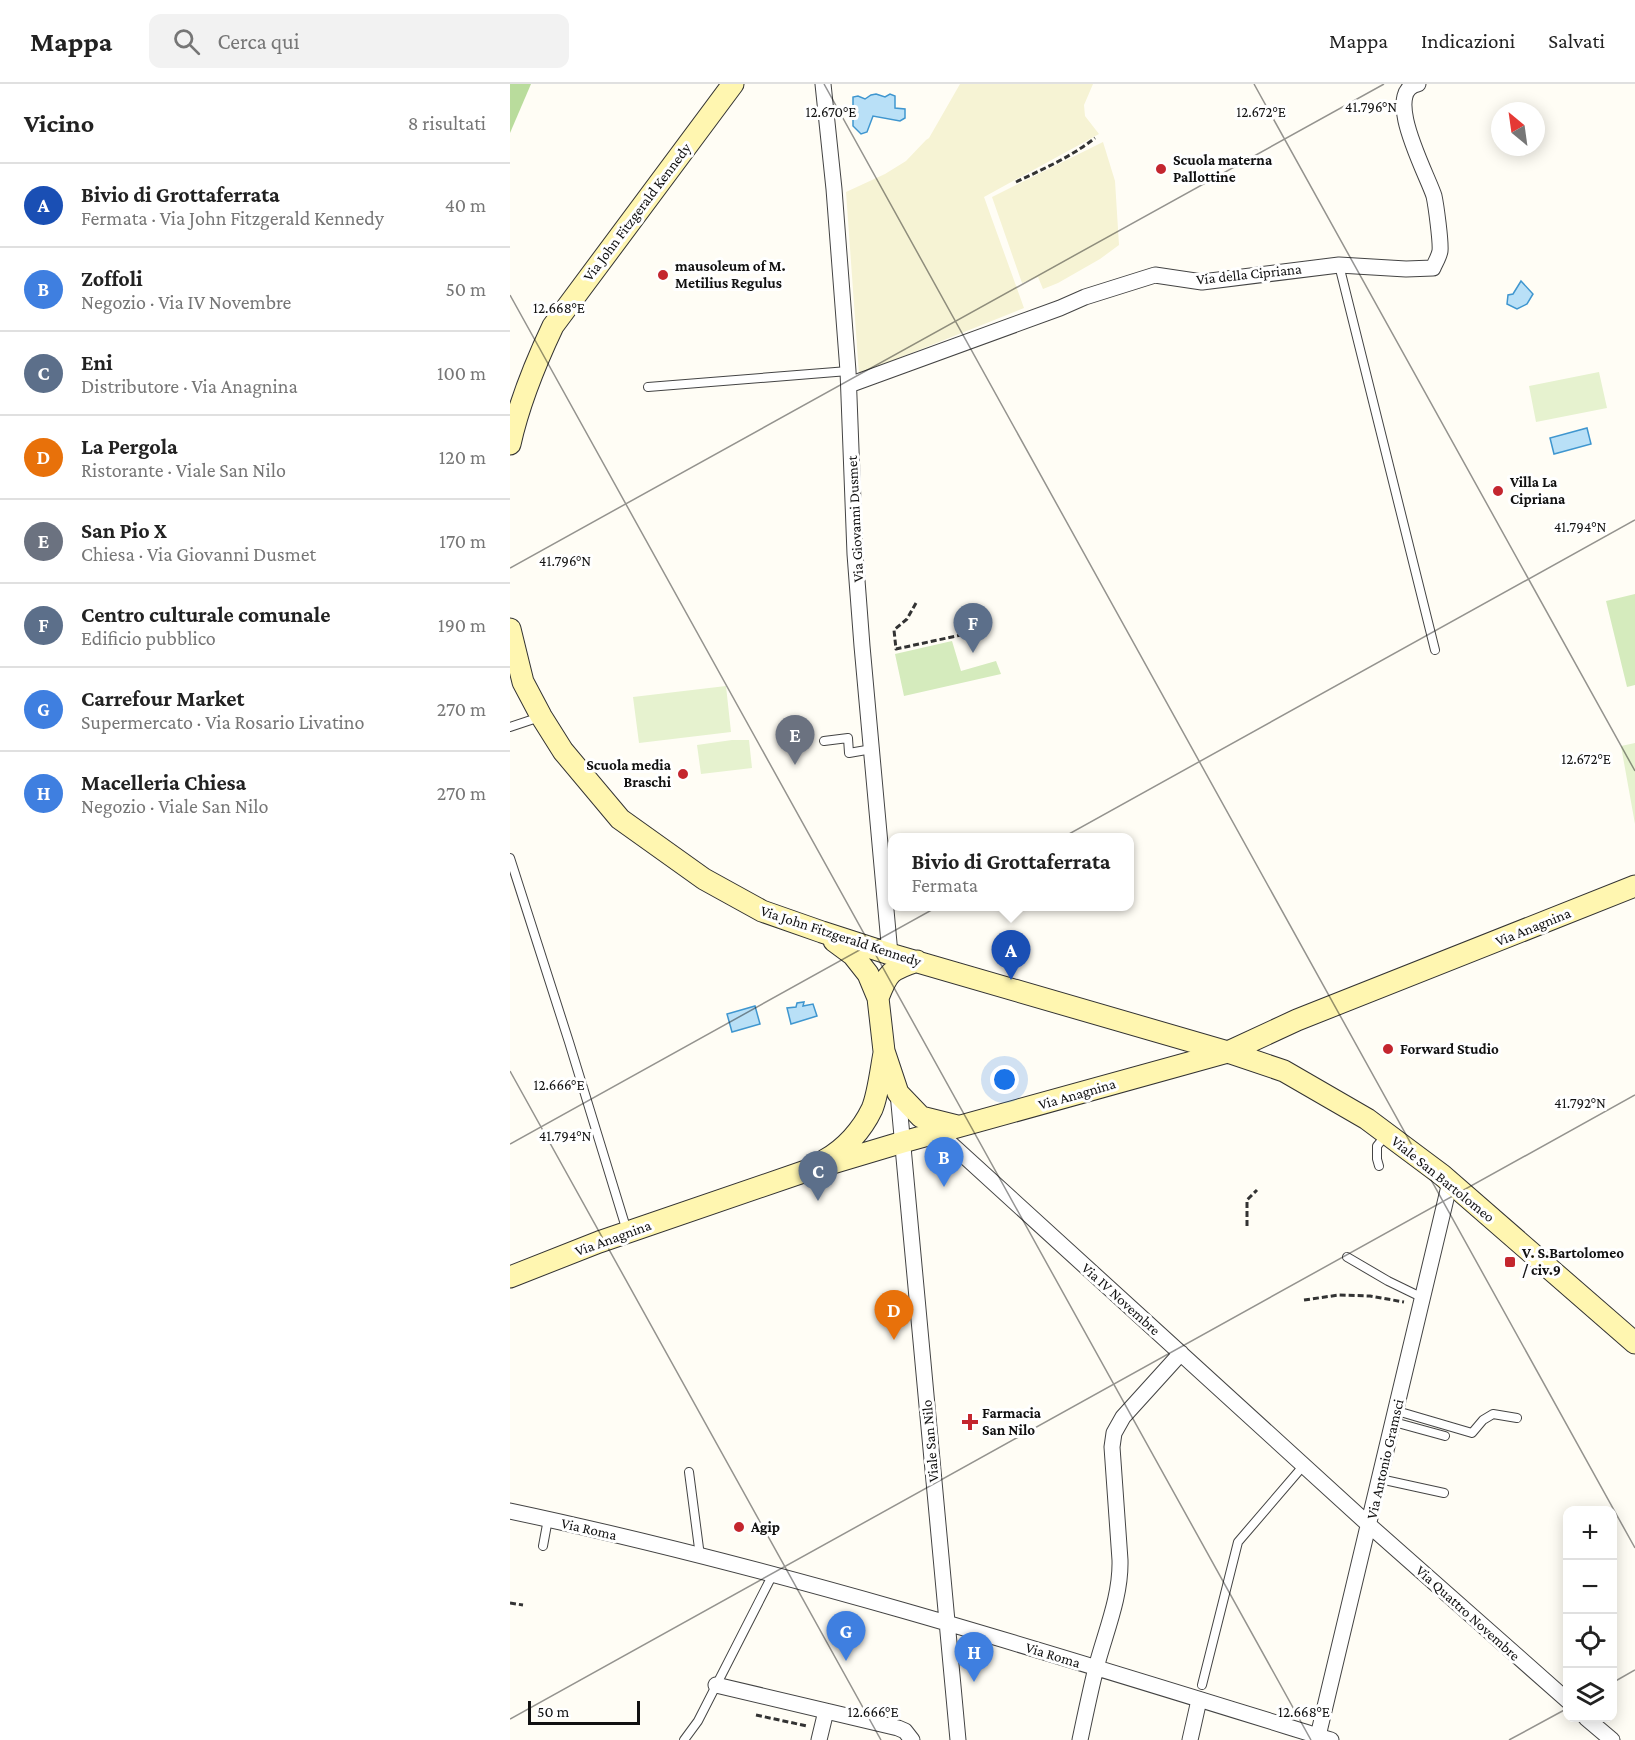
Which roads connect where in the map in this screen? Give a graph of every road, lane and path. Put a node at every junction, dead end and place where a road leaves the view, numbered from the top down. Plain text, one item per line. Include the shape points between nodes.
1 (733, 84) edge
2 (823, 84) edge
3 (1418, 84) edge
4 (1095, 138) dead end
5 (1016, 182) dead end
6 (1339, 264) junction
7 (848, 378) junction
8 (648, 387) dead end
9 (510, 444) edge
10 (916, 603) dead end
11 (510, 629) edge
12 (961, 635) dead end
13 (1435, 650) dead end
14 (513, 655) edge
15 (541, 716) junction
16 (510, 727) edge
17 (824, 741) dead end
18 (872, 749) junction
19 (510, 858) edge
20 (1635, 886) edge
21 (822, 932) junction
22 (890, 954) junction
23 (917, 961) junction
24 (878, 998) junction
25 (1177, 1038) junction
26 (884, 1051) junction
27 (1228, 1052) junction
28 (1170, 1069) junction
29 (898, 1093) junction
30 (961, 1127) junction
31 (939, 1133) junction
32 (1387, 1134) junction
33 (903, 1142) junction
34 (1379, 1166) dead end
35 (806, 1171) junction
36 (1450, 1182) junction
37 (1257, 1190) dead end
38 (1247, 1226) dead end
39 (627, 1233) junction
40 (1347, 1257) dead end
41 (510, 1276) edge
42 (1304, 1300) dead end
43 (1422, 1302) junction
44 (1632, 1341) edge
45 (1181, 1353) junction
46 (1395, 1416) junction
47 (1517, 1418) dead end
48 (1445, 1436) dead end
49 (1304, 1465) junction
50 (689, 1472) dead end
51 (1380, 1479) junction
52 (1444, 1493) dead end
53 (510, 1512) edge
54 (548, 1519) junction
55 (1369, 1525) junction
56 (543, 1545) dead end
57 (700, 1556) junction
58 (773, 1574) junction
59 (510, 1603) edge
60 (523, 1605) dead end
61 (946, 1622) junction
62 (1096, 1668) junction
63 (1202, 1684) dead end
64 (716, 1685) junction
65 (1563, 1697) edge
66 (1200, 1701) junction
67 (826, 1711) junction
68 (756, 1715) dead end
69 (1591, 1722) edge
70 (889, 1733) edge
71 (821, 1735) edge
72 (1297, 1735) edge
73 (1325, 1738) edge
74 (684, 1740) edge
75 (912, 1740) edge
76 (958, 1740) edge
77 (1080, 1740) edge
78 (1190, 1740) edge
79 (1612, 1740) edge

1 - 9 main road, Via John Fitzgerald Kennedy via 553,326 534,368
2 - 7 street, Via Giovanni Dusmet
3 - 6 street, Via della Cipriana via 1405,92 1404,102 1408,132 1434,196 1440,250 1433,268
4 - 5 path via 1080,150
6 - 7 street, Via della Cipriana via 1202,282 1155,275
6 - 13 lane
7 - 8 lane
7 - 18 street, Via Giovanni Dusmet via 855,554
10 - 12 path via 907,619 894,630 896,649
11 - 14 main road, Via John Fitzgerald Kennedy
14 - 15 main road, Via John Fitzgerald Kennedy
15 - 16 lane
15 - 21 main road, Via John Fitzgerald Kennedy via 563,751 620,819 723,890 762,911
17 - 18 lane via 848,738 849,753
18 - 22 street, Via Giovanni Dusmet
19 - 39 lane
20 - 27 main road, Via Anagnina via 1297,1020
21 - 22 main road, Via John Fitzgerald Kennedy
21 - 24 main road via 853,955
22 - 23 main road, Via John Fitzgerald Kennedy
23 - 24 main road via 898,967 885,979
23 - 25 main road, Via John Fitzgerald Kennedy
24 - 26 main road
25 - 27 main road, Viale San Bartolomeo
25 - 28 main road via 1183,1053
26 - 29 main road
26 - 35 main road via 872,1107 855,1136 834,1155
27 - 28 main road, Via Anagnina
27 - 32 main road, Viale San Bartolomeo via 1284,1071
28 - 30 main road, Via Anagnina
29 - 30 main road via 921,1117
29 - 33 street, Viale San Nilo
30 - 31 main road, Via Anagnina
31 - 33 main road, Via Anagnina
31 - 45 street, Via IV Novembre
32 - 34 lane via 1377,1146
32 - 36 main road, Viale San Bartolomeo
33 - 35 main road, Via Anagnina
33 - 61 street, Viale San Nilo
35 - 39 main road, Via Anagnina
36 - 43 street, Via Antonio Gramsci
36 - 44 main road, Viale San Bartolomeo
37 - 38 path via 1247,1200
39 - 41 main road, Via Anagnina
40 - 43 lane
42 - 43 path via 1339,1295
43 - 46 street, Via Antonio Gramsci
45 - 49 street, Via IV Novembre
45 - 62 street via 1123,1417 1114,1433 1120,1571
46 - 47 lane via 1472,1433 1493,1414
46 - 48 lane
46 - 51 street, Via Antonio Gramsci
49 - 55 street, Via IV Novembre
49 - 63 lane via 1238,1542
50 - 57 lane
51 - 52 lane
51 - 55 street, Via Antonio Gramsci
53 - 54 street, Via Roma
54 - 56 lane
54 - 57 street, Via Roma
55 - 65 street, Via Quattro Novembre
55 - 73 street, Via Antonio Gramsci
57 - 58 street, Via Roma
58 - 61 street, Via Roma
58 - 64 lane
59 - 60 path
61 - 62 street, Via Roma
61 - 76 street, Viale San Nilo
62 - 66 street, Via Roma
62 - 77 street
64 - 67 street
64 - 74 lane
66 - 72 street, Via Roma
66 - 78 street
67 - 70 street
67 - 71 street
68 - 71 path
69 - 79 street
70 - 75 street via 905,1731
72 - 73 street, Via Roma

